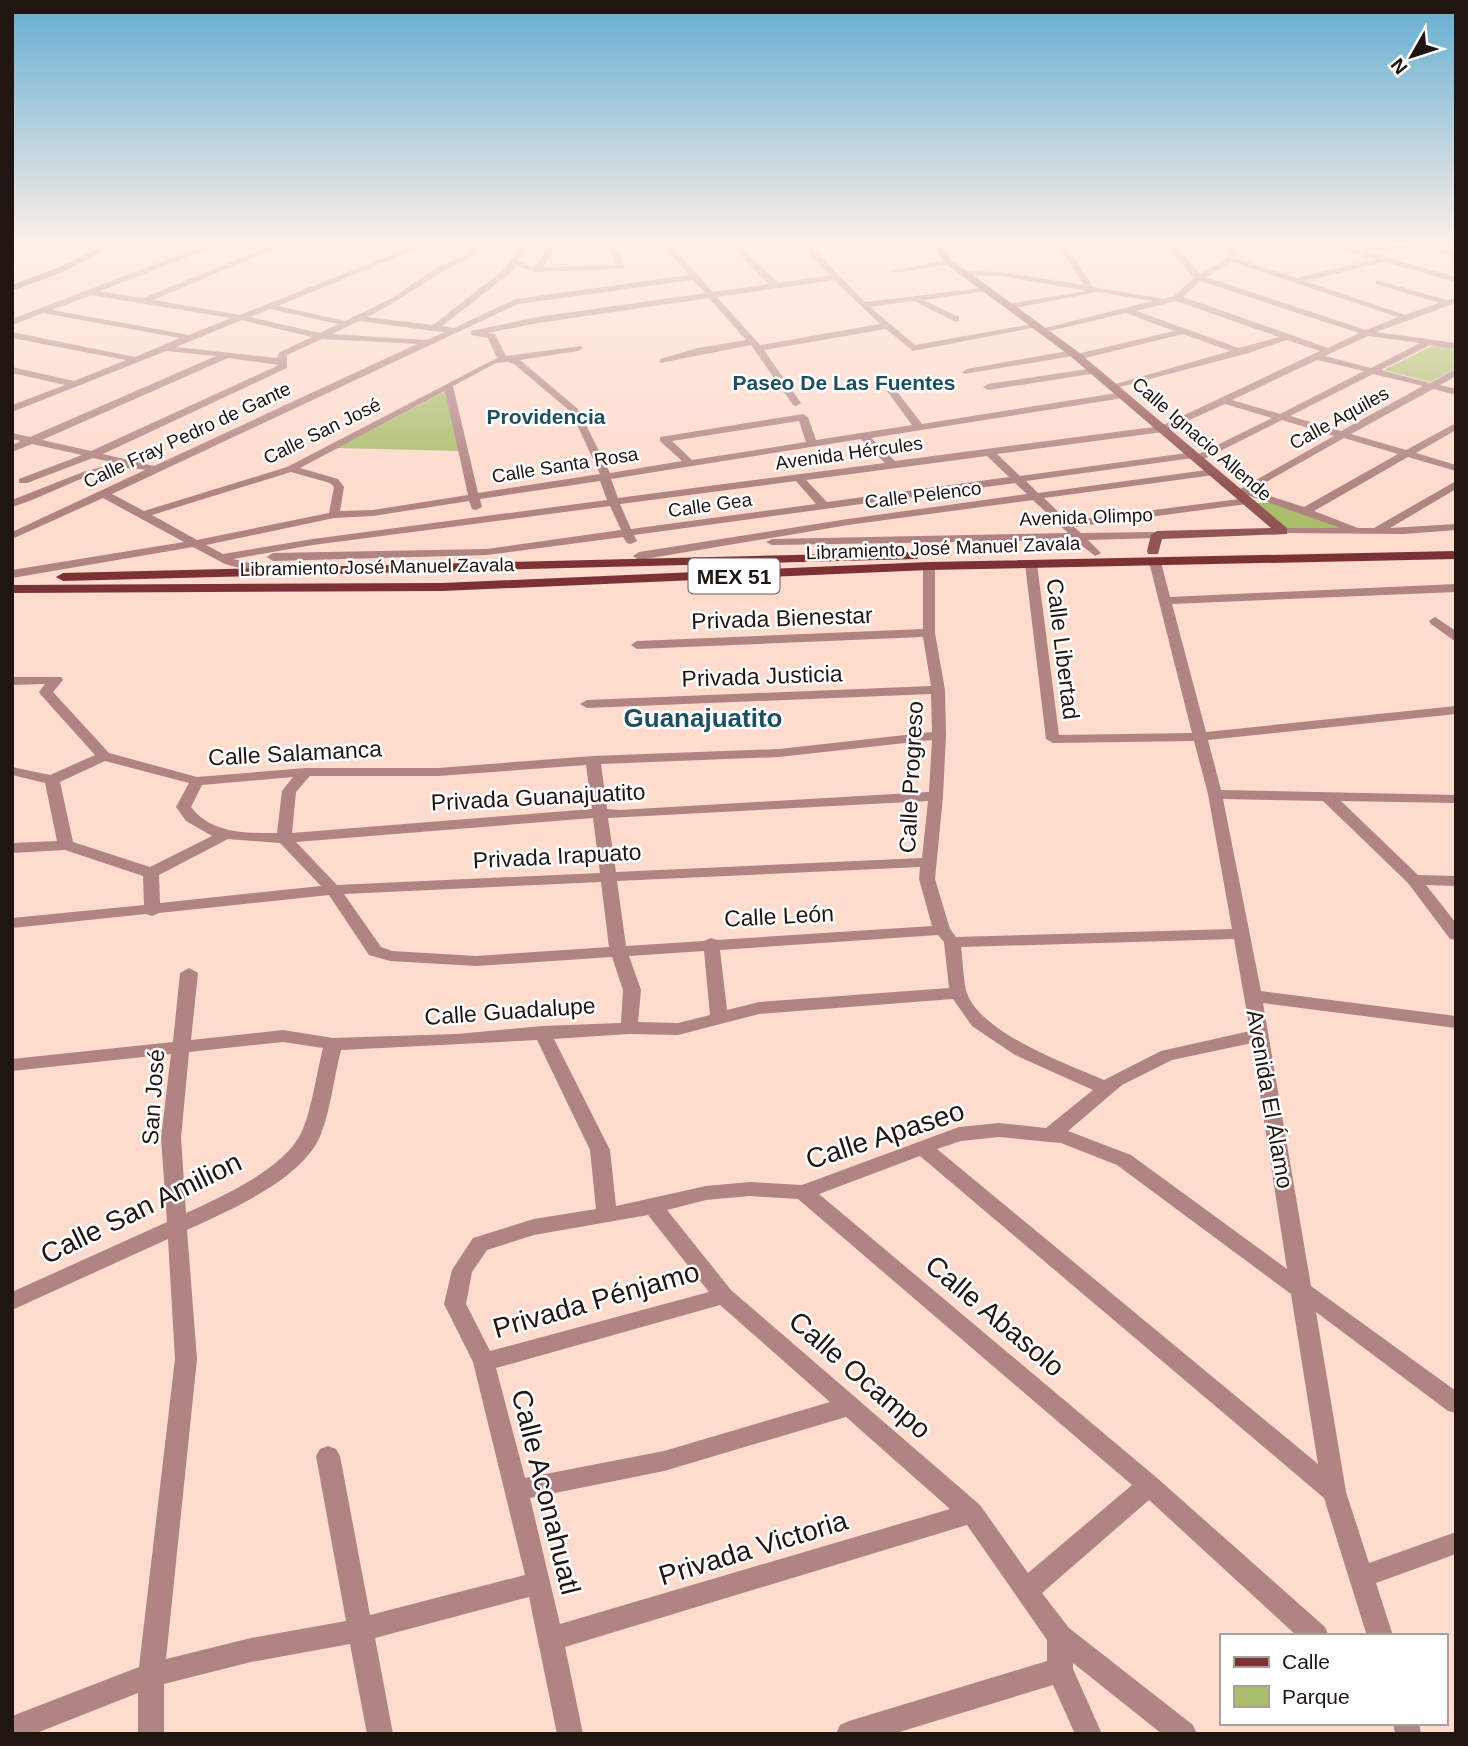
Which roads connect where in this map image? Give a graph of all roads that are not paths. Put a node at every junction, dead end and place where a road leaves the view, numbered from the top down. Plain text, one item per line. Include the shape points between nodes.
1 (120, 324) edge
2 (220, 324) edge
3 (273, 324) edge
4 (341, 324) edge
5 (407, 324) edge
6 (438, 324) edge
7 (466, 324) edge
8 (545, 324) edge
9 (739, 324) edge
10 (1036, 324) edge
11 (1058, 324) edge
12 (1167, 324) edge
13 (1252, 324) edge
14 (1344, 324) edge
15 (1384, 324) edge
16 (887, 326) joint
17 (434, 328) junction
18 (1041, 328) junction
19 (453, 330) junction
20 (1184, 331) junction
21 (1368, 332) junction
22 (479, 334) junction
23 (12, 335) edge
24 (321, 335) junction
25 (187, 337) junction
26 (1287, 337) junction
27 (427, 342) junction
28 (1430, 342) junction
29 (756, 345) junction
30 (1456, 346) edge
31 (163, 348) junction
32 (578, 348) dead end
33 (1242, 352) junction
34 (1323, 354) junction
35 (226, 355) junction
36 (1075, 355) junction
37 (134, 359) junction
38 (281, 360) junction
39 (506, 360) junction
40 (663, 361) dead end
41 (12, 370) edge
42 (1094, 371) junction
43 (1372, 371) junction
44 (1456, 372) edge
45 (75, 384) junction
46 (1432, 386) junction
47 (449, 387) junction
48 (892, 391) dead end
49 (1119, 391) junction
50 (1456, 392) edge
51 (1226, 401) junction
52 (796, 403) dead end
53 (12, 409) edge
54 (1281, 417) junction
55 (1456, 426) edge
56 (919, 427) junction
57 (1163, 429) junction
58 (1344, 435) junction
59 (12, 436) edge
60 (864, 436) junction
61 (33, 441) junction
62 (812, 444) junction
63 (12, 449) edge
64 (989, 452) junction
65 (1406, 453) junction
66 (92, 455) junction
67 (1196, 457) junction
68 (127, 463) junction
69 (690, 463) junction
70 (893, 465) junction
71 (1456, 468) edge
72 (154, 469) junction
73 (291, 469) junction
74 (1214, 472) junction
75 (606, 476) junction
76 (799, 478) junction
77 (1018, 480) junction
78 (23, 481) dead end
79 (1456, 484) edge
80 (103, 493) junction
81 (1243, 494) junction
82 (473, 497) junction
83 (1035, 498) junction
84 (614, 502) junction
85 (12, 504) edge
86 (825, 507) junction
87 (1308, 510) junction
88 (141, 515) junction
89 (334, 515) junction
90 (478, 520) junction
91 (1063, 525) junction
92 (1456, 527) edge
93 (1283, 531) junction
94 (1361, 531) junction
95 (1376, 531) junction
96 (628, 534) junction
97 (1157, 535) junction
98 (12, 536) edge
99 (1076, 537) junction
100 (192, 542) junction
101 (717, 543) junction
102 (1456, 545) edge
103 (1095, 552) junction
104 (1456, 555) edge
105 (1154, 557) junction
106 (639, 559) junction
107 (225, 560) junction
108 (1031, 564) junction
109 (555, 565) junction
110 (449, 566) junction
111 (929, 566) junction
112 (265, 571) junction
113 (12, 576) edge
114 (558, 583) junction
115 (442, 587) junction
116 (1456, 588) edge
117 (12, 589) edge
118 (1165, 601) junction
119 (1435, 621) dead end
120 (929, 633) junction
121 (1456, 638) edge
122 (637, 645) dead end
123 (12, 681) edge
124 (938, 690) junction
125 (587, 704) dead end
126 (1456, 710) edge
127 (939, 735) junction
128 (1201, 737) junction
129 (1053, 739) joint
130 (104, 756) junction
131 (593, 760) junction
132 (15, 771) edge
133 (306, 772) junction
134 (52, 780) junction
135 (197, 780) junction
136 (1214, 794) junction
137 (936, 796) junction
138 (1327, 796) junction
139 (1456, 799) edge
140 (600, 813) junction
141 (225, 835) junction
142 (284, 838) junction
143 (66, 845) junction
144 (12, 848) edge
145 (929, 862) junction
146 (151, 873) junction
147 (608, 876) junction
148 (1414, 880) junction
149 (1456, 881) edge
150 (333, 890) junction
151 (152, 911) junction
152 (12, 923) edge
153 (1240, 934) junction
154 (1456, 934) edge
155 (947, 936) junction
156 (711, 943) junction
157 (618, 950) junction
158 (189, 972) dead end
159 (958, 993) junction
160 (1252, 996) junction
161 (719, 1016) junction
162 (1456, 1022) edge
163 (629, 1028) junction
164 (542, 1032) junction
165 (1260, 1035) junction
166 (333, 1044) junction
167 (181, 1047) junction
168 (12, 1065) edge
169 (1106, 1088) junction
170 (1050, 1135) junction
171 (923, 1148) junction
172 (803, 1192) junction
173 (652, 1206) junction
174 (607, 1215) junction
175 (176, 1226) junction
176 (462, 1270) joint
177 (1301, 1288) junction
178 (724, 1296) junction
179 (12, 1302) edge
180 (484, 1362) junction
181 (1456, 1404) edge
182 (850, 1406) junction
183 (328, 1456) dead end
184 (1149, 1485) junction
185 (516, 1490) junction
186 (1334, 1492) junction
187 (972, 1513) junction
188 (1456, 1543) edge
189 (1363, 1577) junction
190 (539, 1583) junction
191 (1026, 1591) junction
192 (361, 1630) junction
193 (1314, 1634) edge
194 (1379, 1634) edge
195 (1060, 1637) junction
196 (551, 1639) junction
197 (1060, 1670) junction
198 (151, 1675) junction
199 (12, 1729) edge
200 (151, 1734) edge
201 (380, 1734) edge
202 (570, 1734) edge
203 (849, 1734) edge
204 (1089, 1734) edge
205 (1184, 1734) edge

1 - 25 street
2 - 25 street
3 - 24 street
4 - 24 street
5 - 17 street
6 - 17 street
7 - 19 street, Calle Fray Pedro de Gante
8 - 22 street
9 - 29 street
10 - 18 street, Calle Ignacio Allende
11 - 18 street
12 - 20 street
13 - 26 street
14 - 21 street
15 - 21 street, Avenida Hércules
16 - 18 street via 913,348
16 - 29 street
17 - 19 street
18 - 36 street, Calle Ignacio Allende
19 - 22 street
19 - 27 street, Calle Fray Pedro de Gante
20 - 33 street
20 - 36 street
21 - 28 street
21 - 34 street, Avenida Hércules
22 - 39 street via 492,335
23 - 37 street
24 - 27 street
24 - 38 street via 283,354
25 - 31 street
26 - 33 street, Calle Santa Rosa
26 - 34 street
27 - 72 street, Calle Fray Pedro de Gante
28 - 30 street
28 - 43 street, Calle Gea
29 - 40 street via 698,351
29 - 52 street
31 - 35 street
31 - 37 street
32 - 39 street, Calle San José
33 - 49 street, Calle Santa Rosa
34 - 43 street
34 - 51 street, Avenida Hércules
35 - 38 street
35 - 61 street
36 - 42 street, Calle Ignacio Allende
36 - 42 street via 967,372 989,390
37 - 45 street
38 - 66 street via 284,366
39 - 47 street, Calle San José via 494,361
39 - 75 street via 517,362 575,411
41 - 45 street
42 - 49 street, Calle Ignacio Allende
43 - 46 street
43 - 54 street, Calle Gea
44 - 46 street, Calle Aquiles
45 - 53 street
46 - 50 street
46 - 58 street, Calle Aquiles
47 - 73 street, Calle San José
47 - 82 street
48 - 56 street
49 - 56 street, Calle Santa Rosa
49 - 57 street, Calle Ignacio Allende
51 - 54 street
51 - 57 street, Avenida Hércules
54 - 58 street
54 - 67 street, Calle Gea
55 - 65 street
56 - 60 street, Calle Santa Rosa
57 - 64 street, Avenida Hércules
57 - 67 street, Calle Ignacio Allende
58 - 65 street
58 - 81 street, Calle Aquiles
59 - 61 street
60 - 62 street, Calle Santa Rosa
60 - 70 street
61 - 63 street
61 - 66 street
62 - 69 street, Calle Santa Rosa
62 - 69 street via 803,417 664,439
64 - 70 street, Avenida Hércules
64 - 77 street
65 - 71 street
65 - 87 street
66 - 68 street
66 - 78 street
67 - 74 street, Calle Ignacio Allende
67 - 77 street, Calle Gea
68 - 72 street
68 - 85 street
69 - 75 street, Calle Santa Rosa
70 - 76 street, Avenida Hércules
72 - 80 street, Calle Fray Pedro de Gante
73 - 88 street, Calle San José
73 - 89 street via 334,481 339,487
74 - 81 street, Calle Ignacio Allende
74 - 83 street, Calle Pelenco
75 - 82 street, Calle Santa Rosa
75 - 84 street
76 - 84 street, Avenida Hércules
76 - 86 street
77 - 83 street
77 - 86 street, Calle Gea
79 - 95 street
80 - 88 street
80 - 98 street, Calle Fray Pedro de Gante
81 - 87 street
81 - 91 street
81 - 93 street, Calle Ignacio Allende
82 - 89 street, Calle Santa Rosa
82 - 90 street
83 - 91 street
83 - 101 street, Calle Pelenco
84 - 90 street, Avenida Hércules
84 - 96 street
86 - 96 street, Calle Gea
87 - 94 street
88 - 100 street
89 - 100 street, Calle Santa Rosa
90 - 107 street, Avenida Hércules via 268,548
91 - 99 street
92 - 95 street, Avenida Olimpo
93 - 94 street, Avenida Olimpo
93 - 97 street, Avenida Olimpo
94 - 95 street, Avenida Olimpo
96 - 106 street
96 - 107 street, Calle Gea via 487,552
97 - 99 street, Avenida Olimpo
97 - 105 street
99 - 101 street, Avenida Olimpo
99 - 103 street
100 - 107 street
100 - 113 street, Calle Santa Rosa
101 - 106 street, Calle Pelenco
102 - 105 main road, Libramiento José Manuel Zavala / MEX 51
103 - 105 main road, Libramiento José Manuel Zavala / MEX 51
103 - 106 main road, Libramiento José Manuel Zavala / MEX 51
104 - 105 main road, Libramiento José Manuel Zavala / MEX 51
105 - 108 main road, Libramiento José Manuel Zavala / MEX 51
105 - 118 street, Avenida El Álamo
106 - 109 main road, Libramiento José Manuel Zavala / MEX 51
107 - 112 street
108 - 111 main road, Libramiento José Manuel Zavala / MEX 51
108 - 129 street, Calle Libertad
109 - 110 main road, Libramiento José Manuel Zavala / MEX 51
109 - 114 main road via 528,569 518,577
110 - 112 main road, Libramiento José Manuel Zavala / MEX 51
110 - 115 main road via 475,576
111 - 114 main road, Libramiento José Manuel Zavala / MEX 51
111 - 120 street, Calle Progreso
112 - 113 main road, Libramiento José Manuel Zavala / MEX 51
114 - 115 main road, Libramiento José Manuel Zavala / MEX 51
115 - 117 main road, Libramiento José Manuel Zavala / MEX 51
116 - 118 street
118 - 128 street, Avenida El Álamo
119 - 121 street
120 - 122 street, Privada Bienestar
120 - 124 street, Calle Progreso
123 - 130 street via 56,680 46,692
124 - 125 street, Privada Justicia
124 - 127 street, Calle Progreso
126 - 128 street
127 - 131 street, Calle Salamanca via 779,753
127 - 137 street, Calle Progreso
128 - 129 street
128 - 136 street, Avenida El Álamo
130 - 134 street
130 - 135 street, Calle Salamanca
131 - 133 street, Calle Salamanca via 438,772
131 - 140 street
132 - 134 street
133 - 135 street, Calle Salamanca
133 - 142 street via 289,791
134 - 143 street
135 - 141 street, Privada Guanajuatito via 183,807 202,827
136 - 138 street
136 - 153 street, Avenida El Álamo
137 - 140 street, Privada Guanajuatito via 620,816
137 - 145 street, Calle Progreso
138 - 139 street
138 - 148 street
140 - 142 street, Privada Guanajuatito
140 - 147 street
141 - 142 street, Privada Guanajuatito
141 - 146 street
142 - 150 street
143 - 144 street
143 - 146 street
145 - 147 street, Privada Irapuato
145 - 155 street, Calle Progreso via 927,879
146 - 151 street
147 - 150 street, Privada Irapuato
147 - 157 street
148 - 149 street
148 - 154 street
150 - 151 street, Privada Irapuato
150 - 157 street, Calle León via 375,951 390,956 477,961
151 - 152 street, Privada Irapuato
153 - 155 street, Calle León
153 - 160 street, Avenida El Álamo
155 - 156 street, Calle León
155 - 159 street
156 - 157 street, Calle León
156 - 161 street
157 - 163 street via 632,990
158 - 167 street, San José
159 - 161 street, Calle Guadalupe via 759,1008
159 - 169 street via 978,1022 1021,1051
160 - 162 street
160 - 165 street, Avenida El Álamo
161 - 163 street, Calle Guadalupe via 678,1029
163 - 164 street, Calle Guadalupe
164 - 166 street, Calle Guadalupe
164 - 174 street via 600,1150
165 - 169 street via 1167,1055
165 - 177 street, Avenida El Álamo
166 - 167 street, Calle Guadalupe via 283,1036
166 - 175 street, Calle San Amilion via 312,1134 296,1156 222,1205
167 - 168 street, Calle Guadalupe
167 - 175 street, San José via 172,1138
169 - 170 street
170 - 171 street, Calle Apaseo via 999,1129 959,1134
170 - 177 street, Calle Apaseo via 1124,1160
171 - 172 street, Calle Apaseo
171 - 186 street
172 - 173 street, Calle Apaseo via 728,1191
172 - 184 street, Calle Abasolo
173 - 174 street, Calle Apaseo
173 - 178 street, Calle Ocampo
174 - 176 street, Calle Apaseo via 534,1227 480,1244
175 - 179 street, Calle San Amilion
175 - 198 street, San José via 186,1359
176 - 180 street, Calle Aconahuatl via 455,1304
177 - 181 street, Calle Apaseo
177 - 186 street, Avenida El Álamo
178 - 180 street, Privada Pénjamo
178 - 182 street, Calle Ocampo
180 - 185 street, Calle Aconahuatl
182 - 185 street via 664,1461
182 - 187 street, Calle Ocampo
183 - 192 street
184 - 191 street
184 - 193 street, Calle Abasolo
185 - 190 street, Calle Aconahuatl
186 - 189 street, Avenida El Álamo
187 - 191 street, Calle Ocampo
187 - 196 street, Privada Victoria
188 - 189 street
189 - 194 street, Avenida El Álamo
190 - 192 street
190 - 196 street, Calle Aconahuatl
191 - 195 street, Calle Ocampo
192 - 198 street
192 - 201 street
195 - 197 street
195 - 205 street, Calle Ocampo
196 - 202 street, Calle Aconahuatl
197 - 203 street
197 - 204 street
198 - 199 street
198 - 200 street, San José

